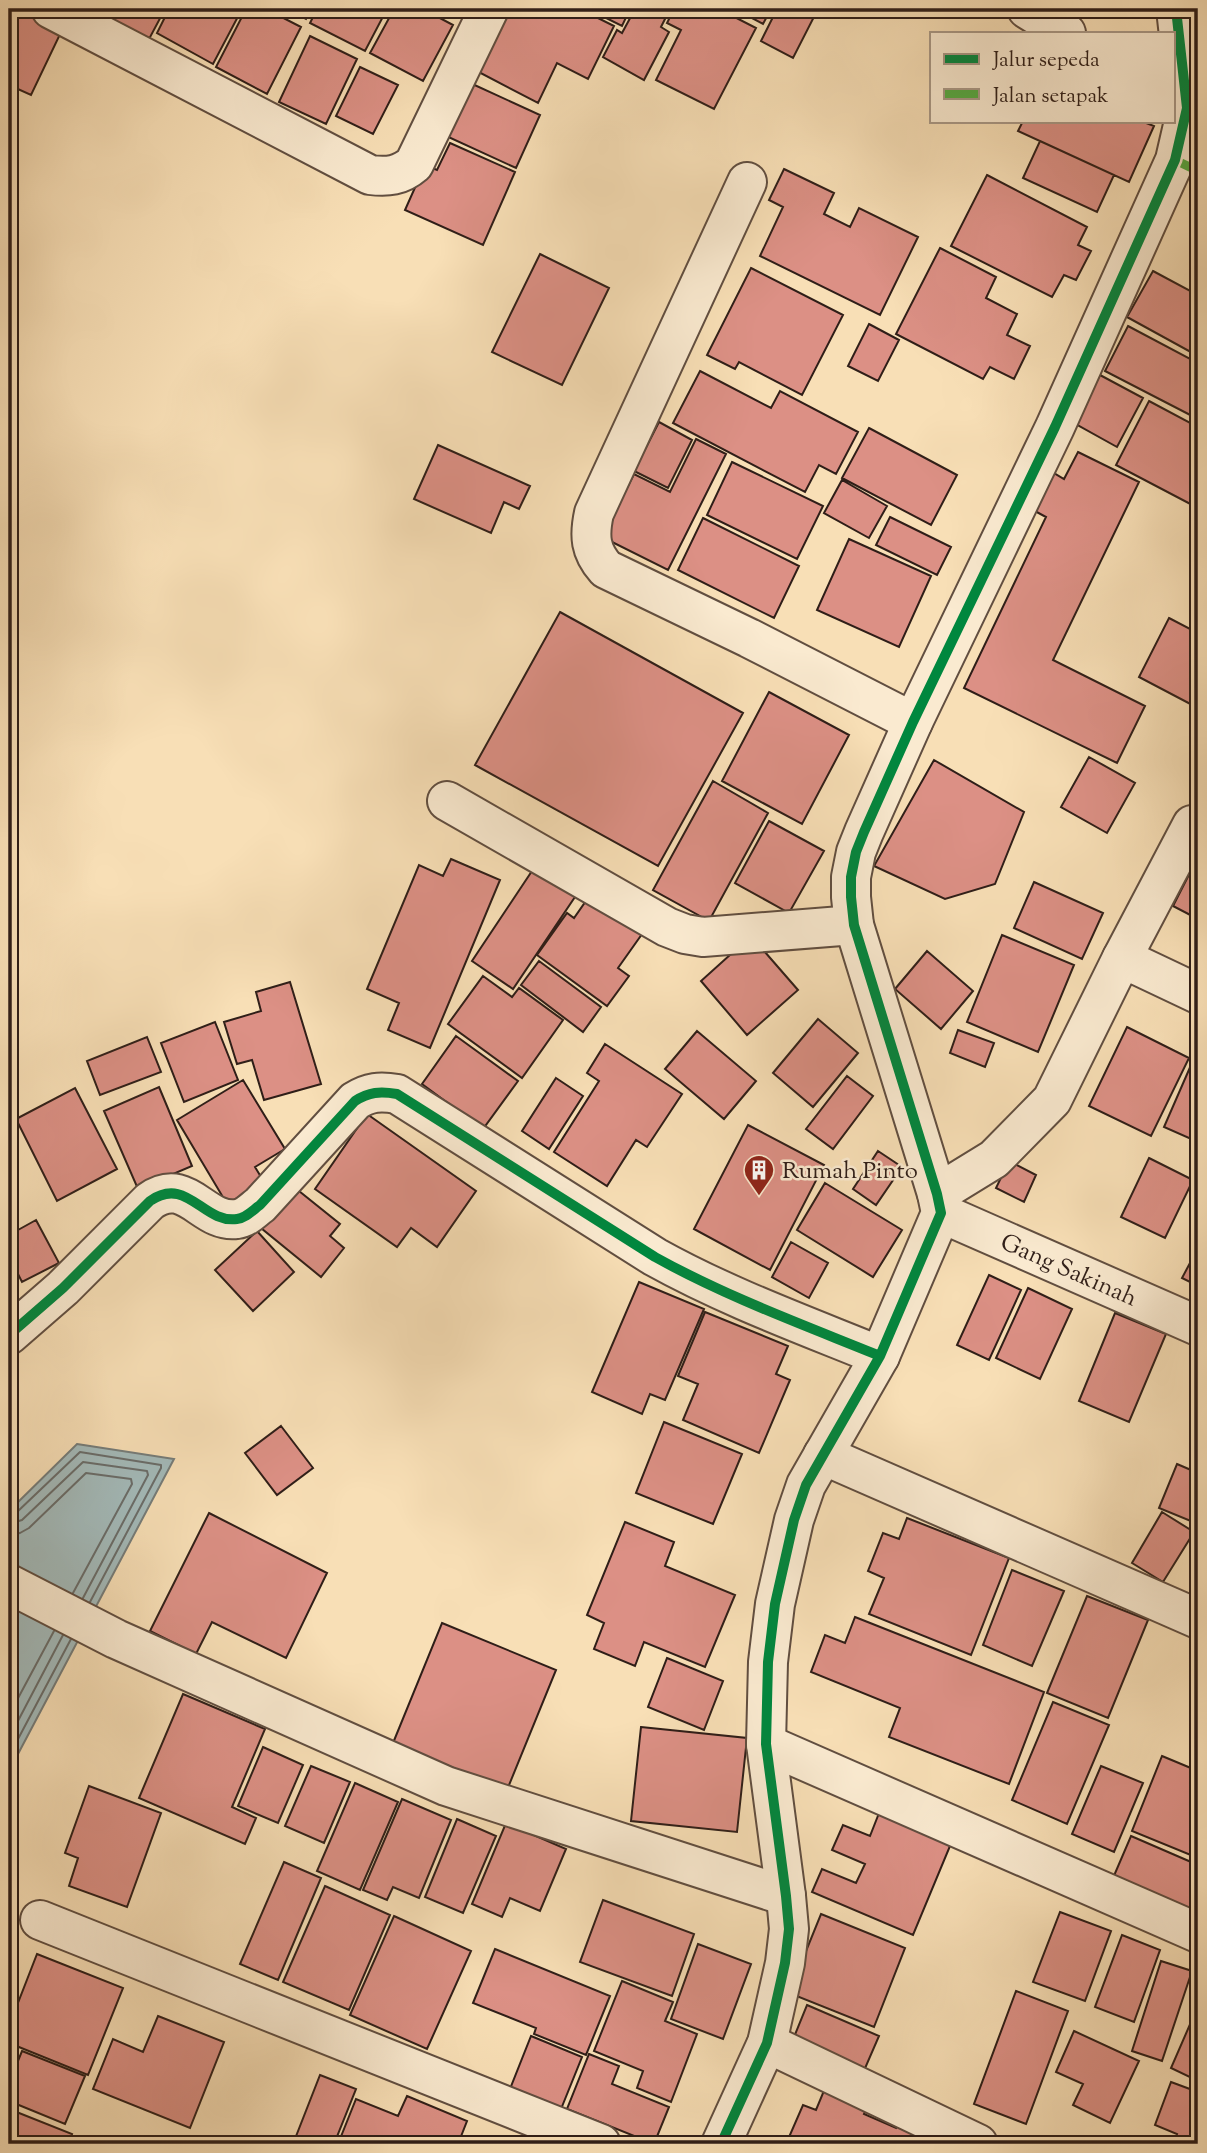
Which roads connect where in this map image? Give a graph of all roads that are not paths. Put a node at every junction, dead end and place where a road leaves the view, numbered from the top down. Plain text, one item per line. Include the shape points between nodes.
1 (51, 9) edge
2 (1027, 9) edge
3 (1176, 9) edge
4 (482, 11) edge
5 (1064, 32) edge
6 (1181, 104) edge
7 (1187, 166) edge
8 (747, 182) dead end
9 (913, 722) junction
10 (447, 801) dead end
11 (1192, 825) dead end
12 (854, 925) junction
13 (1122, 958) junction
14 (1198, 994) edge
15 (939, 1204) junction
16 (1198, 1326) edge
17 (9, 1335) edge
18 (880, 1356) junction
19 (823, 1455) junction
20 (9, 1584) edge
21 (1198, 1619) edge
22 (766, 1744) junction
23 (786, 1896) junction
24 (40, 1920) dead end
25 (1198, 1933) edge
26 (767, 2043) junction
27 (601, 2144) edge
28 (721, 2144) edge
29 (978, 2144) edge

1 - 4 street via 370,175 384,177 414,164
2 - 5 street
3 - 6 street
6 - 7 street
7 - 9 street
8 - 9 street via 594,513 595,557 606,569
9 - 12 street via 856,852 851,877
10 - 12 street via 685,934 721,937
11 - 13 street
12 - 15 street
13 - 14 street
13 - 15 street via 1052,1100
15 - 16 street, Gang Sakinah
15 - 18 street
17 - 18 street via 159,1195 178,1193 235,1220 246,1216 355,1101 380,1091 397,1094 682,1272
18 - 19 street
19 - 21 street
19 - 22 street via 794,1520 775,1604
20 - 23 street via 116,1639 446,1786
22 - 23 street
22 - 25 street
23 - 26 street via 785,1963
24 - 27 street
26 - 28 street
26 - 29 street

